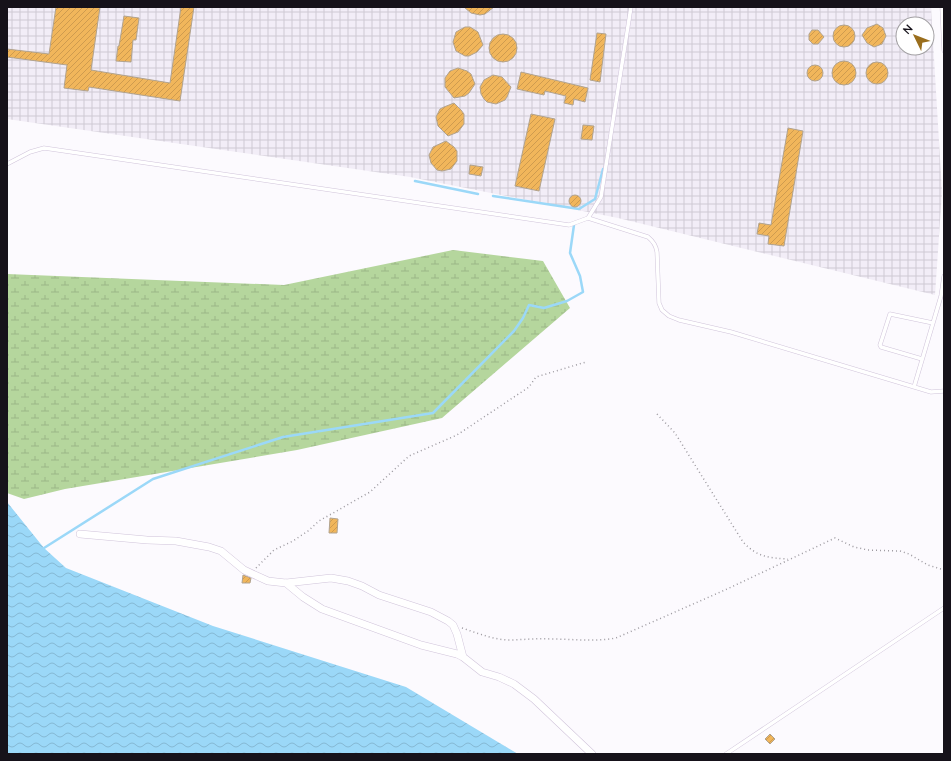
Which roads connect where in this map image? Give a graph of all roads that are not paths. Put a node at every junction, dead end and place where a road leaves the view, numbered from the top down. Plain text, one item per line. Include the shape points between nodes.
1 (631, 7) edge
2 (942, 7) edge
3 (944, 51) edge
4 (7, 164) edge
5 (588, 218) junction
6 (944, 276) edge
7 (933, 323) junction
8 (922, 359) junction
9 (914, 387) junction
10 (944, 391) edge
11 (80, 534) dead end
12 (286, 583) junction
13 (944, 608) edge
14 (463, 657) junction
15 (592, 754) edge
16 (726, 754) edge

1 - 5 lane via 601,197
2 - 3 lane
4 - 5 lane via 44,148 569,225
5 - 9 lane via 648,237 653,241 657,252 658,303 669,316
6 - 7 lane
7 - 8 lane
7 - 8 lane via 890,314 880,344 881,347
8 - 9 lane
9 - 10 lane via 931,392
11 - 12 street via 176,541 209,547 221,552 250,574 268,581
12 - 14 street via 322,609 421,645
12 - 14 street via 331,578 348,581 431,612 453,625
13 - 16 lane
14 - 15 street via 478,670 499,677 525,692

